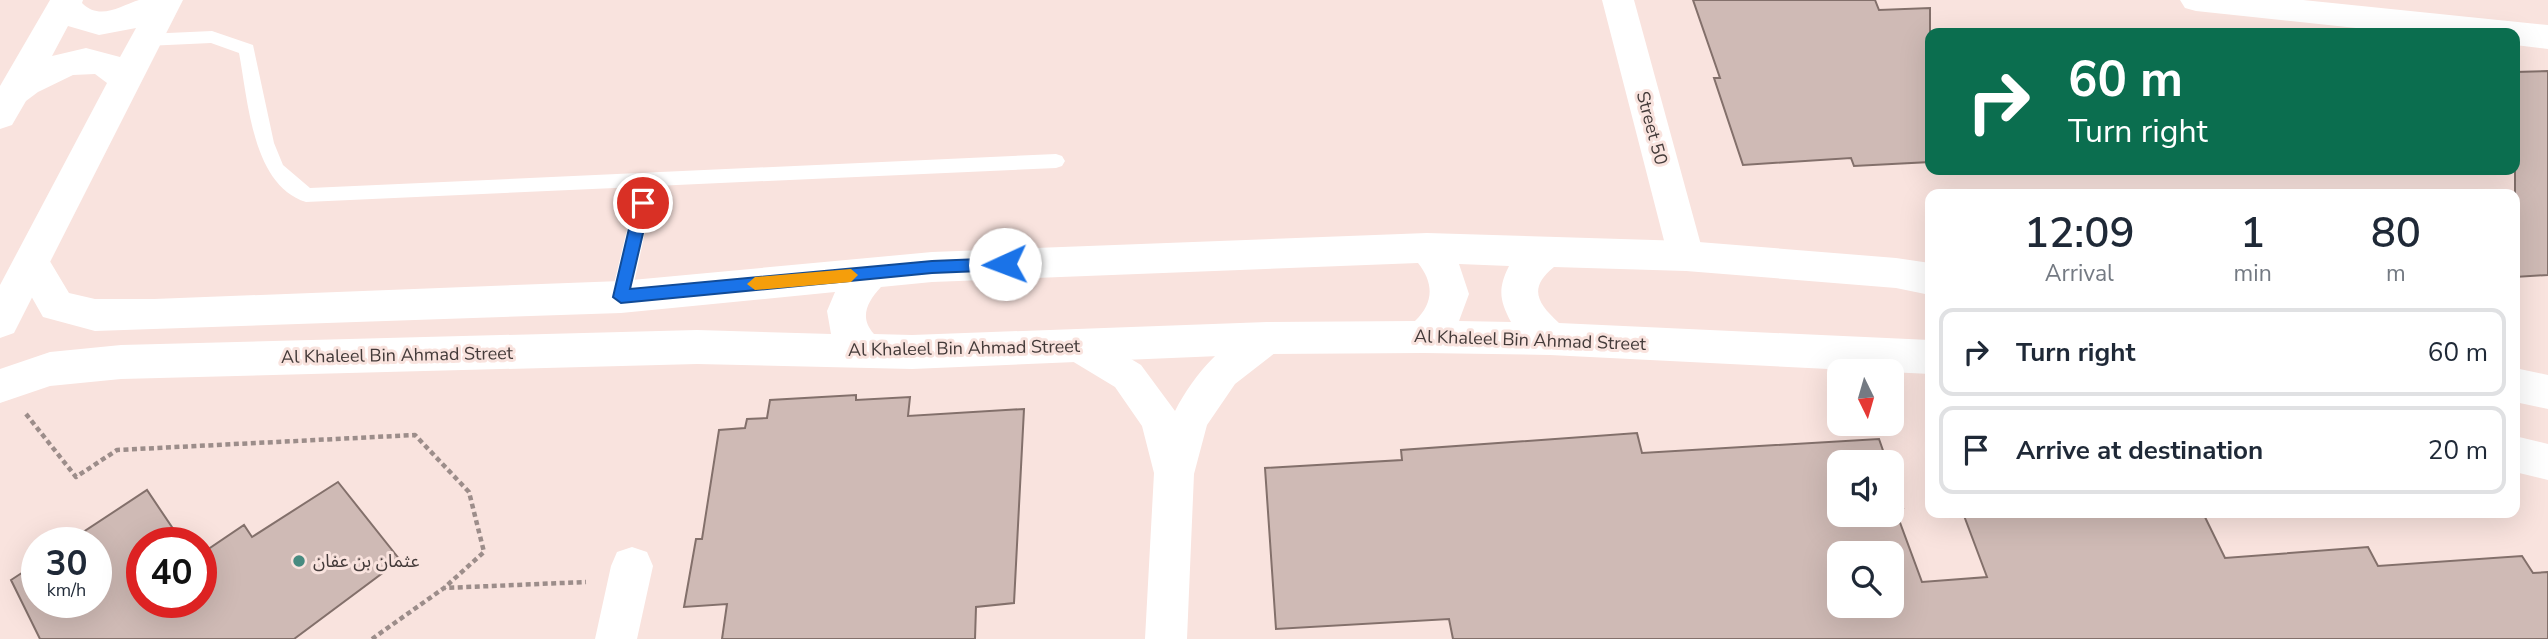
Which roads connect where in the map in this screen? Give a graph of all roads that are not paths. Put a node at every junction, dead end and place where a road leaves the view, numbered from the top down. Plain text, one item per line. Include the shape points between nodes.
1 (166, 0) edge
2 (1618, 0) edge
3 (2196, 0) edge
4 (66, 2) edge
5 (2462, 28) edge
6 (2520, 34) edge
7 (2548, 37) edge
8 (146, 40) junction
9 (125, 81) junction
10 (7, 104) edge
11 (1056, 161) dead end
12 (648, 179) junction
13 (1427, 248) junction
14 (1548, 251) junction
15 (1686, 256) junction
16 (32, 264) junction
17 (870, 274) junction
18 (1925, 278) edge
19 (621, 297) junction
20 (0, 322) edge
21 (1424, 337) junction
22 (1267, 338) junction
23 (1550, 339) junction
24 (1080, 347) junction
25 (864, 351) junction
26 (1925, 357) edge
27 (1, 385) edge
28 (2520, 386) edge
29 (2548, 392) edge
30 (2520, 455) edge
31 (2548, 462) edge
32 (1174, 474) junction
33 (630, 573) road end
34 (616, 639) edge
35 (1166, 639) edge

1 - 4 street via 128,19 105,23 85,22 71,15
1 - 8 street
2 - 15 street, Street 50
3 - 5 street
4 - 10 street
6 - 7 street
8 - 9 street
8 - 12 lane via 212,37 247,49 265,143 276,169 306,195
9 - 10 street via 118,69 81,61 45,72
9 - 16 street
11 - 12 lane
12 - 19 lane
13 - 14 street
13 - 17 street via 932,267
13 - 21 street via 1448,276 1450,293 1447,310
14 - 15 street
14 - 23 street via 1530,263 1519,282 1519,303 1530,323
15 - 18 street
16 - 19 street via 57,306 95,315
16 - 20 street
17 - 19 street
17 - 25 street via 847,304 851,338
21 - 22 street, Al Khaleel Bin Ahmad Street
21 - 23 street, Al Khaleel Bin Ahmad Street
22 - 24 street, Al Khaleel Bin Ahmad Street
22 - 32 street via 1222,373 1191,419
23 - 26 street, Al Khaleel Bin Ahmad Street
24 - 25 street, Al Khaleel Bin Ahmad Street
24 - 32 street via 1128,376 1160,420
25 - 27 street, Al Khaleel Bin Ahmad Street via 697,347 121,362 50,369
28 - 29 street
30 - 31 street
32 - 35 street
33 - 34 street

